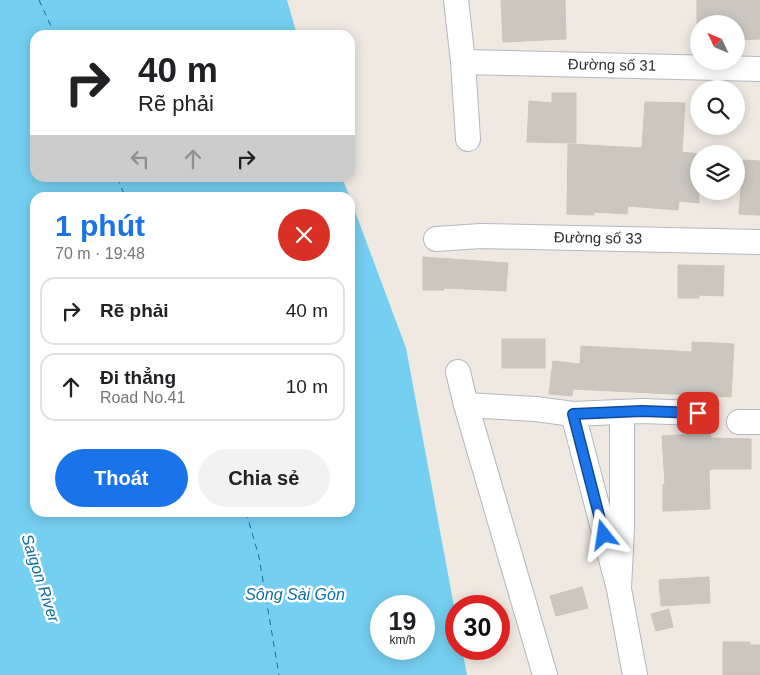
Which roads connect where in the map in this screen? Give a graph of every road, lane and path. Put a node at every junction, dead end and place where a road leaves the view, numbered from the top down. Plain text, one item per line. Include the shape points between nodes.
1 (456, 0) edge
2 (463, 62) junction
3 (760, 69) edge
4 (468, 139) dead end
5 (436, 238) dead end
6 (760, 242) edge
7 (458, 372) dead end
8 (466, 405) junction
9 (622, 413) junction
10 (698, 413) dead end
11 (573, 414) junction
12 (618, 589) junction
13 (545, 675) edge
14 (635, 675) edge

1 - 2 street
2 - 3 street, Đường số 31
2 - 4 street
5 - 6 street, Đường số 33 via 480,236
7 - 8 street
8 - 11 street
8 - 13 street
9 - 10 street
9 - 11 street
9 - 12 street via 622,527
11 - 12 street
12 - 14 street

